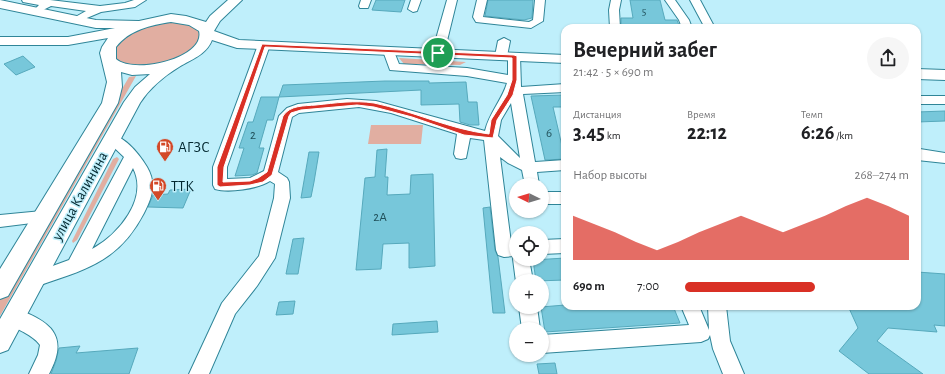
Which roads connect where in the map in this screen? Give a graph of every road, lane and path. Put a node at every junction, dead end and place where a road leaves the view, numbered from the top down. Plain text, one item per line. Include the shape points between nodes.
1 (27, 0) edge
2 (141, 0) edge
3 (222, 0) edge
4 (236, 0) edge
5 (452, 0) edge
6 (482, 0) edge
7 (540, 0) edge
8 (616, 0) edge
9 (670, 0) edge
10 (695, 0) edge
11 (49, 3) junction
12 (0, 4) edge
13 (99, 5) edge
14 (35, 12) junction
15 (170, 18) junction
16 (75, 20) junction
17 (149, 22) junction
18 (615, 24) edge
19 (685, 24) edge
20 (708, 24) edge
21 (128, 30) junction
22 (206, 33) junction
23 (0, 41) edge
24 (68, 41) junction
25 (504, 41) dead end
26 (237, 44) junction
27 (264, 45) junction
28 (389, 51) junction
29 (438, 53) junction
30 (508, 56) junction
31 (108, 58) junction
32 (561, 58) edge
33 (179, 61) junction
34 (921, 74) edge
35 (945, 75) edge
36 (515, 85) junction
37 (561, 88) edge
38 (921, 100) edge
39 (945, 100) edge
40 (464, 133) junction
41 (491, 137) junction
42 (112, 139) junction
43 (461, 154) dead end
44 (921, 154) edge
45 (132, 156) junction
46 (945, 158) edge
47 (561, 165) edge
48 (529, 168) junction
49 (270, 174) junction
50 (531, 178) edge
51 (549, 198) edge
52 (561, 198) edge
53 (42, 217) junction
54 (0, 220) edge
55 (561, 246) edge
56 (549, 247) edge
57 (509, 250) edge
58 (76, 264) junction
59 (34, 280) junction
60 (0, 289) edge
61 (693, 310) edge
62 (716, 310) edge
63 (14, 316) junction
64 (709, 333) junction
65 (0, 342) edge
66 (549, 344) edge
67 (39, 374) edge
68 (199, 374) edge
69 (734, 374) edge

1 - 11 street
2 - 13 street via 124,7
3 - 15 main road via 206,9
4 - 22 main road via 215,19
5 - 29 street
6 - 7 street via 478,17 480,20 531,25 538,21
8 - 18 street
9 - 19 street
10 - 20 street
11 - 13 street via 85,7
11 - 14 street
12 - 14 main road
13 - 16 street
14 - 16 main road
15 - 17 main road
15 - 22 main road via 193,21 203,26
16 - 17 main road via 106,25
17 - 21 main road
21 - 24 main road
21 - 31 main road via 110,45
22 - 26 main road
22 - 33 main road via 204,44
23 - 24 main road
24 - 31 main road
25 - 30 street
26 - 27 main road
26 - 33 main road via 208,50
27 - 28 main road
27 - 49 street via 220,167 220,185 250,183
28 - 29 main road
28 - 36 street via 394,67 467,72
29 - 30 main road
30 - 32 main road
30 - 36 street
31 - 33 main road via 124,69 136,70 149,70
31 - 53 main road, улица Калинина via 116,80 110,103
33 - 42 main road, улица Калинина via 139,91
34 - 35 main road
36 - 37 street
36 - 41 street via 494,120
36 - 48 street
38 - 39 street
40 - 41 street
40 - 43 street
40 - 49 street via 369,104 329,104 294,109 286,116
41 - 48 street via 518,164
41 - 57 street via 504,250
42 - 45 street
42 - 59 main road, улица Калинина
44 - 46 street
45 - 58 street
45 - 58 street via 142,173 146,189 127,230 112,245
47 - 48 street
48 - 50 street
49 - 68 street via 282,182 282,198 267,258 228,309
51 - 52 street
53 - 54 street
53 - 60 main road, улица Калинина
55 - 56 street
58 - 59 street
59 - 63 main road, улица Калинина
61 - 64 street
62 - 64 street
63 - 65 main road, улица Калинина
63 - 67 street via 43,333 50,343
64 - 66 street
64 - 69 street

